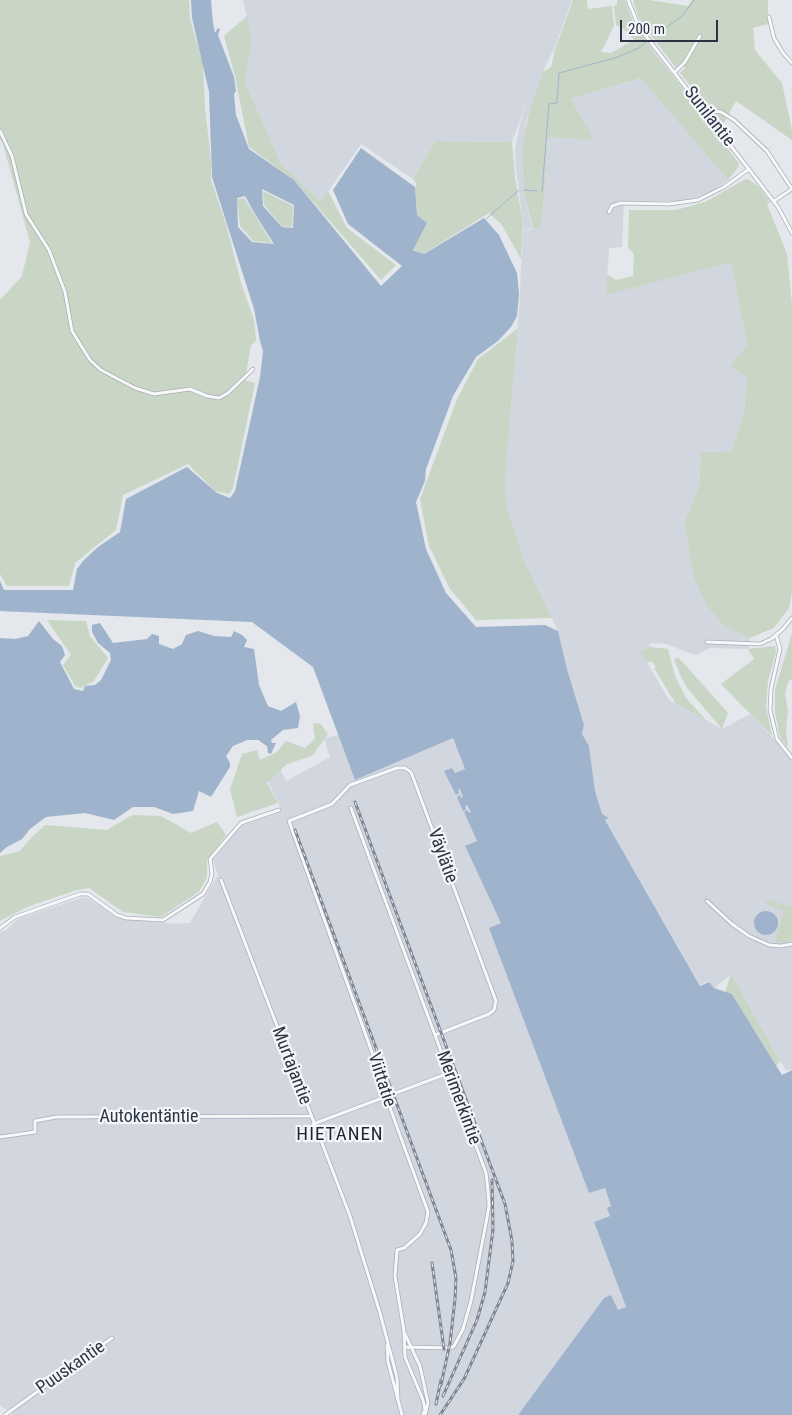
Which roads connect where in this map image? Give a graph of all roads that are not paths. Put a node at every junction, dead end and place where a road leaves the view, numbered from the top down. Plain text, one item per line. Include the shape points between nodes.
1 (628, 0) edge
2 (769, 17) dead end
3 (700, 36) dead end
4 (792, 63) edge
5 (674, 73) junction
6 (703, 110) junction
7 (0, 131) edge
8 (749, 169) junction
9 (792, 189) edge
10 (774, 201) junction
11 (609, 212) dead end
12 (792, 233) edge
13 (253, 369) dead end
14 (792, 618) edge
15 (776, 635) junction
16 (706, 642) dead end
17 (792, 758) edge
18 (351, 808) dead end
19 (279, 810) dead end
20 (289, 821) joint
21 (221, 880) dead end
22 (707, 900) dead end
23 (0, 928) edge
24 (792, 944) edge
25 (435, 1035) junction
26 (449, 1073) junction
27 (386, 1097) junction
28 (310, 1116) junction
29 (313, 1124) junction
30 (0, 1137) edge
31 (404, 1331) junction
32 (112, 1338) dead end
33 (386, 1339) junction
34 (411, 1346) junction
35 (404, 1347) junction
36 (398, 1399) junction
37 (5, 1415) edge
38 (402, 1415) edge
39 (424, 1415) edge

1 - 5 street, Sunilantie via 639,27
2 - 4 street via 774,38
3 - 5 street via 686,62
5 - 6 street, Sunilantie
6 - 8 street, Sunilantie
6 - 9 street via 721,112 734,120 767,151
7 - 13 street via 12,156 26,214 52,256 65,292 72,331 90,360 101,370 154,394 190,389 219,398
8 - 10 street, Sunilantie
8 - 11 street via 698,200 669,204 621,203 612,206
9 - 10 street
10 - 12 street, Sunilantie
14 - 15 street
15 - 16 street via 760,644
15 - 17 street via 780,649 770,710 777,739
18 - 25 street, Merimerkintie
19 - 23 street via 241,822 210,859 212,873 203,894 163,920 126,918 88,894 80,894 15,917
20 - 25 street, Väylätie via 332,804 350,784 398,768 411,772 496,1002 489,1014
20 - 27 street, Viittatie
21 - 28 street, Murtajantie
22 - 24 street via 749,936 769,945
25 - 26 street, Merimerkintie
26 - 27 street
26 - 34 street, Merimerkintie via 486,1173 489,1206 471,1301 454,1346
27 - 29 street
27 - 31 street, Viittatie via 428,1212 420,1234 397,1250 396,1276
28 - 29 street, Murtajantie
28 - 30 street, Autokentäntie via 56,1117 35,1121 35,1132
29 - 33 street, Murtajantie via 350,1216
31 - 34 street, Viittatie
31 - 35 street, Viittatie
32 - 37 street, Puuskantie
33 - 36 street via 388,1362
33 - 36 street via 397,1378
34 - 35 street, Merimerkintie
34 - 39 street, Viittatie via 420,1366 428,1403 428,1412
35 - 39 street, Viittatie via 423,1400
36 - 38 street

